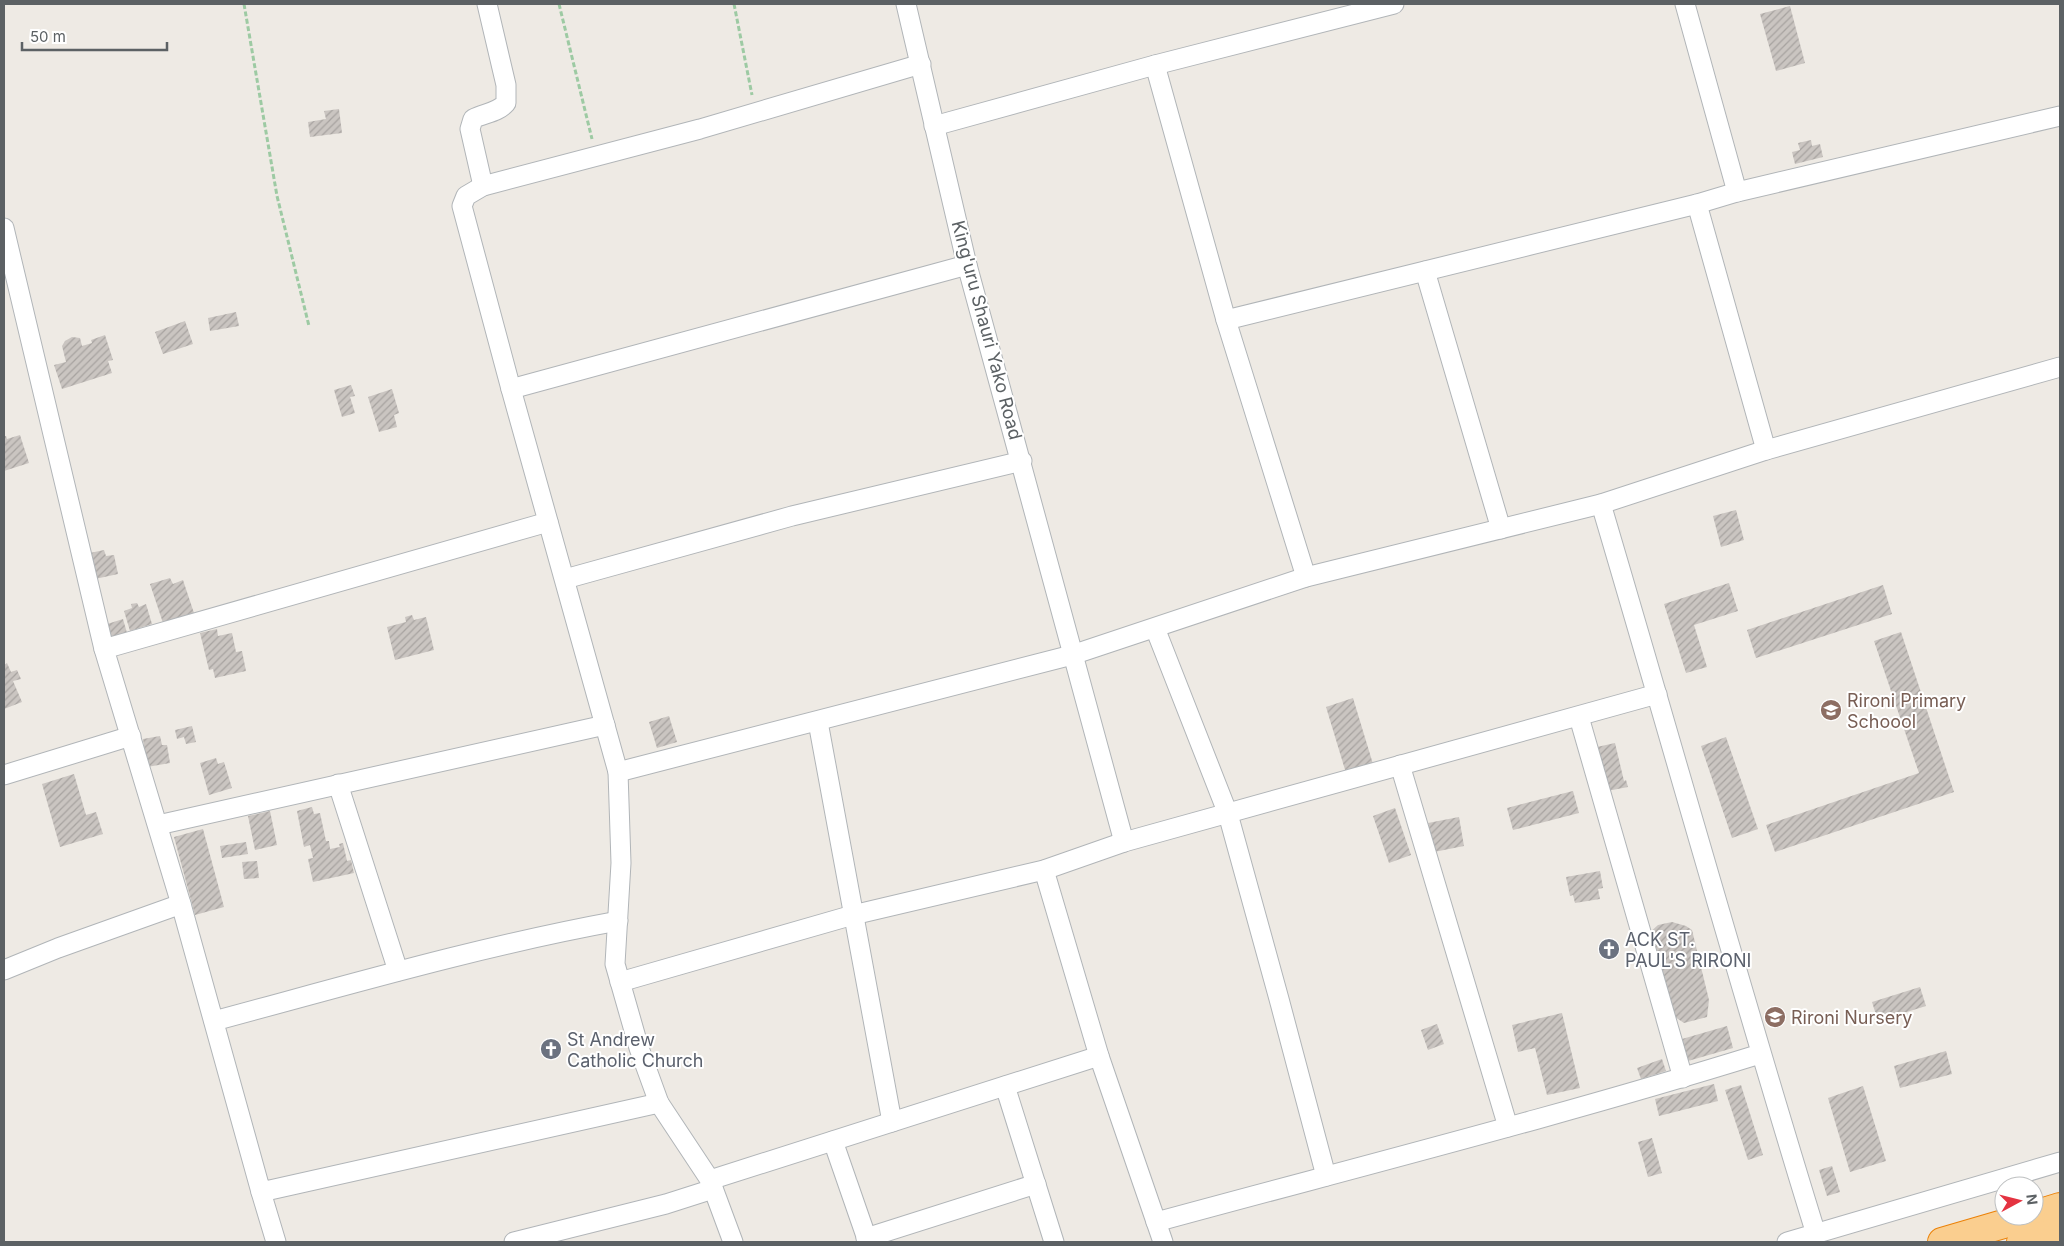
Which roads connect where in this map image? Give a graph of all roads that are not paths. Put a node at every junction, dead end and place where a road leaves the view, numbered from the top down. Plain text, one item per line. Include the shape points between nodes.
1 (487, 4) edge
2 (906, 4) edge
3 (1394, 4) edge
4 (1686, 4) edge
5 (921, 64) junction
6 (1155, 65) junction
7 (2060, 116) edge
8 (934, 126) junction
9 (482, 186) junction
10 (1737, 192) junction
11 (1697, 204) junction
12 (4, 228) edge
13 (967, 265) junction
14 (1425, 271) junction
15 (1226, 320) junction
16 (2060, 367) edge
17 (511, 389) junction
18 (1766, 450) junction
19 (1022, 461) junction
20 (1601, 504) junction
21 (548, 522) junction
22 (1500, 529) junction
23 (1306, 577) junction
24 (565, 579) junction
25 (1155, 628) junction
26 (104, 649) junction
27 (1072, 655) junction
28 (1658, 694) junction
29 (1579, 717) junction
30 (818, 722) junction
31 (605, 724) junction
32 (131, 736) junction
33 (1400, 765) junction
34 (618, 772) junction
35 (4, 775) edge
36 (338, 784) junction
37 (1228, 814) junction
38 (158, 825) junction
39 (1124, 842) junction
40 (1044, 870) junction
41 (181, 904) junction
42 (853, 915) junction
43 (618, 921) junction
44 (4, 970) edge
45 (398, 971) junction
46 (620, 982) junction
47 (214, 1021) junction
48 (1760, 1054) junction
49 (1099, 1056) junction
50 (1683, 1078) junction
51 (1005, 1086) junction
52 (659, 1103) junction
53 (892, 1122) junction
54 (1508, 1127) junction
55 (833, 1141) junction
56 (2060, 1162) edge
57 (1326, 1176) junction
58 (1036, 1184) junction
59 (711, 1185) junction
60 (261, 1192) junction
61 (2060, 1208) edge
62 (2044, 1213) edge
63 (1156, 1222) junction
64 (1998, 1226) edge
65 (2060, 1231) edge
66 (1816, 1234) junction
67 (867, 1240) edge
68 (276, 1242) edge
69 (514, 1242) edge
70 (734, 1242) edge
71 (1054, 1242) edge
72 (1163, 1242) edge
73 (1788, 1242) edge
74 (1942, 1242) edge
75 (2021, 1242) edge

1 - 9 street via 506,85 506,103 500,110 473,119 470,129
2 - 5 street, King'uru Shauri Yako Road
3 - 6 street
4 - 10 street
5 - 8 street, King'uru Shauri Yako Road
5 - 9 street via 756,113
6 - 8 street
6 - 15 street
7 - 10 street
8 - 13 street, King'uru Shauri Yako Road
9 - 17 street via 466,196 462,206
10 - 11 street
11 - 14 street
11 - 18 street
12 - 26 street
13 - 17 street
13 - 19 street, King'uru Shauri Yako Road
14 - 15 street
14 - 22 street
15 - 23 street
16 - 18 street
17 - 21 street
18 - 20 street
19 - 24 street via 792,516
19 - 27 street, King'uru Shauri Yako Road
20 - 22 street
20 - 28 street
21 - 24 street
21 - 26 street
22 - 23 street
23 - 25 street
24 - 31 street
25 - 27 street
25 - 37 street
26 - 32 street
27 - 30 street
27 - 39 street, King'uru Shauri Yako Road
28 - 29 street
28 - 48 street
29 - 33 street
29 - 50 street
30 - 34 street
30 - 42 street
31 - 34 street
31 - 36 street
32 - 35 street
32 - 38 street
33 - 37 street
33 - 54 street
34 - 43 street via 621,863
36 - 38 street
36 - 45 street
37 - 39 street
37 - 57 street
38 - 41 street
39 - 40 street
40 - 42 street
40 - 49 street
41 - 44 street
41 - 47 street
42 - 46 street
42 - 53 street
43 - 45 street via 543,935
43 - 46 street via 615,964
45 - 47 street
46 - 52 street
47 - 60 street
48 - 50 street
48 - 66 street
49 - 51 street
49 - 63 street
50 - 54 street
51 - 53 street
51 - 58 street
52 - 59 street
52 - 60 street
53 - 55 street
54 - 57 street
55 - 59 street
55 - 67 street
56 - 66 street
57 - 63 street
58 - 67 street
58 - 71 street
59 - 69 street via 666,1204
59 - 70 street
60 - 68 street
61 - 62 highway
63 - 72 street
64 - 74 highway
65 - 75 highway
66 - 73 street

